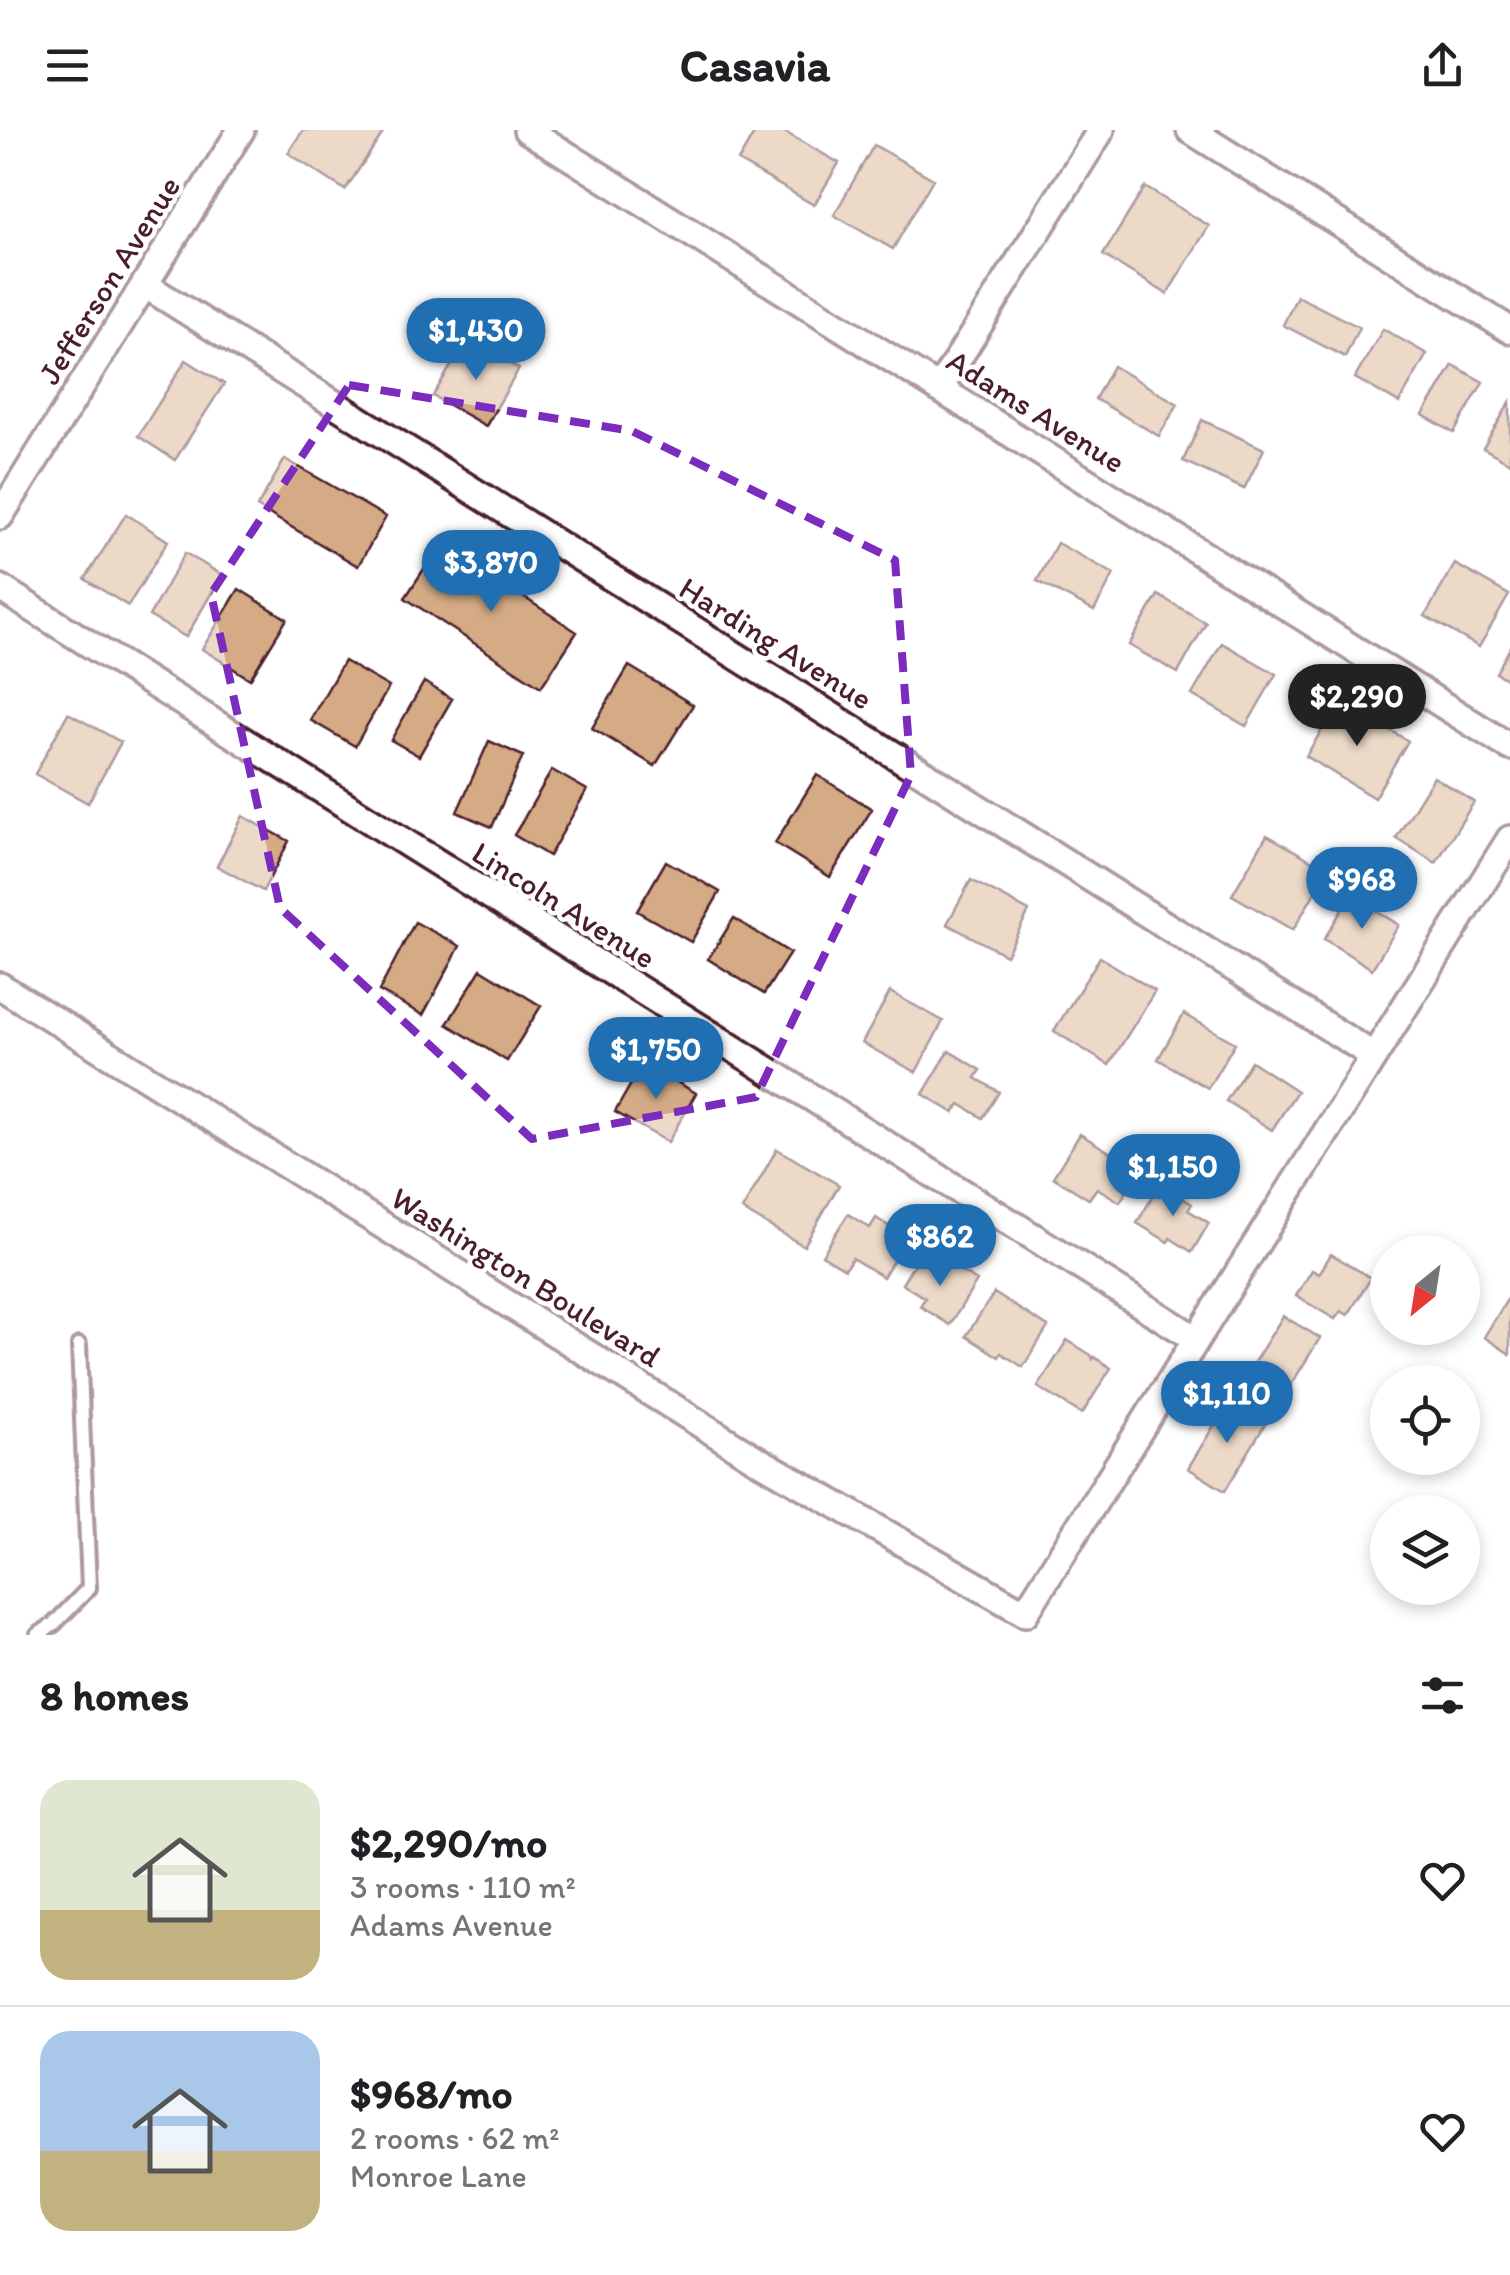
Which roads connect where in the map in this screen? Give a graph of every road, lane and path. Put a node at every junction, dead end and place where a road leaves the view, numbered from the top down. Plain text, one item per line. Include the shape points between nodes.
1 (241, 130) edge
2 (527, 130) edge
3 (1101, 130) edge
4 (1190, 130) edge
5 (144, 285) junction
6 (1510, 330) edge
7 (939, 388) junction
8 (0, 516) edge
9 (0, 588) edge
10 (1510, 747) edge
11 (1510, 839) edge
12 (0, 986) edge
13 (1374, 1056) junction
14 (1196, 1339) junction
15 (79, 1346) dead end
16 (38, 1635) edge

1 - 5 street, Jefferson Avenue
2 - 7 street, Adams Avenue
3 - 7 street
4 - 6 street
5 - 8 street, Jefferson Avenue
5 - 13 street, Harding Avenue
7 - 10 street, Adams Avenue
9 - 14 street, Lincoln Avenue
11 - 13 street
12 - 14 street, Washington Boulevard via 753,1458 1025,1613
13 - 14 street
15 - 16 lane via 89,1588

